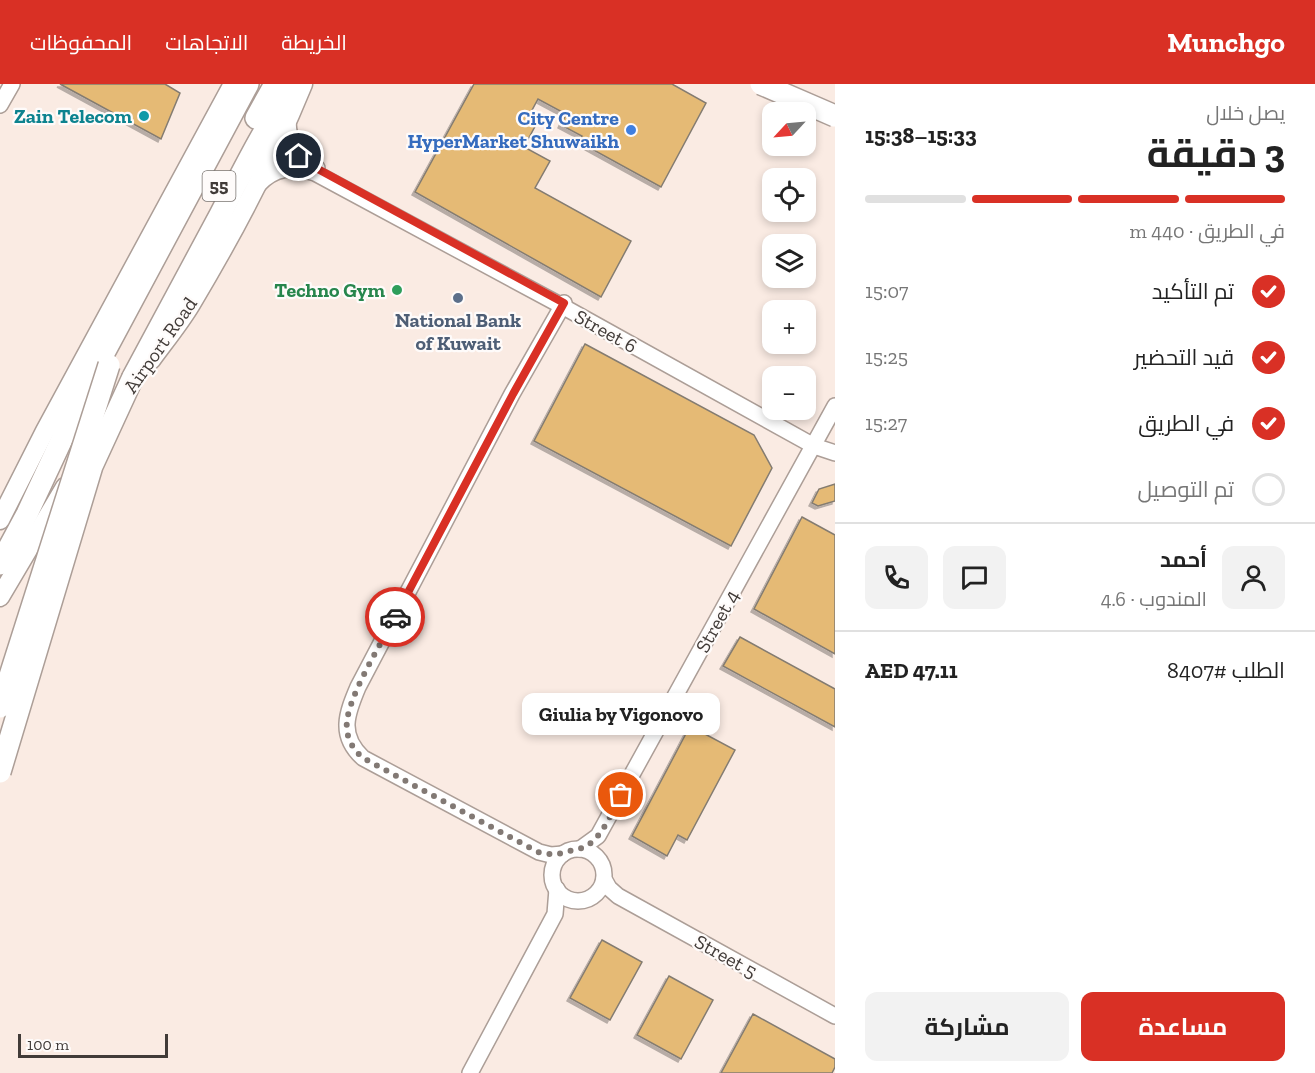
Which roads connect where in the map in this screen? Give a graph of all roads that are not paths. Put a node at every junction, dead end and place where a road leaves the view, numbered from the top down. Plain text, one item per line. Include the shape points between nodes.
1 (12, 84) edge
2 (233, 84) edge
3 (248, 84) edge
4 (274, 84) edge
5 (295, 84) edge
6 (303, 84) edge
7 (761, 84) edge
8 (771, 84) edge
9 (788, 84) edge
10 (0, 105) edge
11 (835, 110) edge
12 (835, 117) edge
13 (288, 122) junction
14 (253, 192) junction
15 (144, 279) junction
16 (563, 305) junction
17 (133, 377) junction
18 (835, 406) edge
19 (815, 444) junction
20 (835, 452) edge
21 (0, 520) edge
22 (0, 564) edge
23 (0, 597) edge
24 (0, 707) edge
25 (0, 772) edge
26 (598, 836) junction
27 (580, 849) junction
28 (538, 852) junction
29 (563, 854) junction
30 (599, 860) junction
31 (553, 872) junction
32 (604, 879) junction
33 (557, 890) junction
34 (618, 896) junction
35 (593, 897) junction
36 (574, 901) junction
37 (555, 914) junction
38 (835, 1016) edge
39 (470, 1073) edge

1 - 10 street
2 - 21 main road, 55
3 - 15 highway, 55
4 - 17 highway, Airport Road / 55 via 166,289 147,331
5 - 17 highway via 259,141
6 - 13 main road, Airport Road / 55
7 - 12 highway, bridge
8 - 12 main road
9 - 11 highway
13 - 14 main road, Airport Road / 55
13 - 16 street, Street 6 via 292,143 305,162
14 - 16 street, Street 6 via 263,180 283,168 315,173
14 - 23 main road, Airport Road / 55 via 190,306 100,430
15 - 22 highway via 90,379
15 - 24 highway, bridge via 109,365
16 - 19 street, Street 6
16 - 28 street via 358,687 346,728 352,746 363,758
17 - 25 highway, bridge via 92,466
18 - 19 street, Street 4
19 - 20 street, Street 6
19 - 26 street, Street 4
26 - 27 street, Street 4
26 - 30 street
27 - 29 street
27 - 30 street
28 - 29 street
28 - 31 street
29 - 31 street
30 - 32 street
31 - 33 street
32 - 34 street, Street 5
32 - 35 street
33 - 36 street
33 - 37 street
34 - 35 street
34 - 38 street, Street 5
35 - 36 street
36 - 37 street
37 - 39 street

